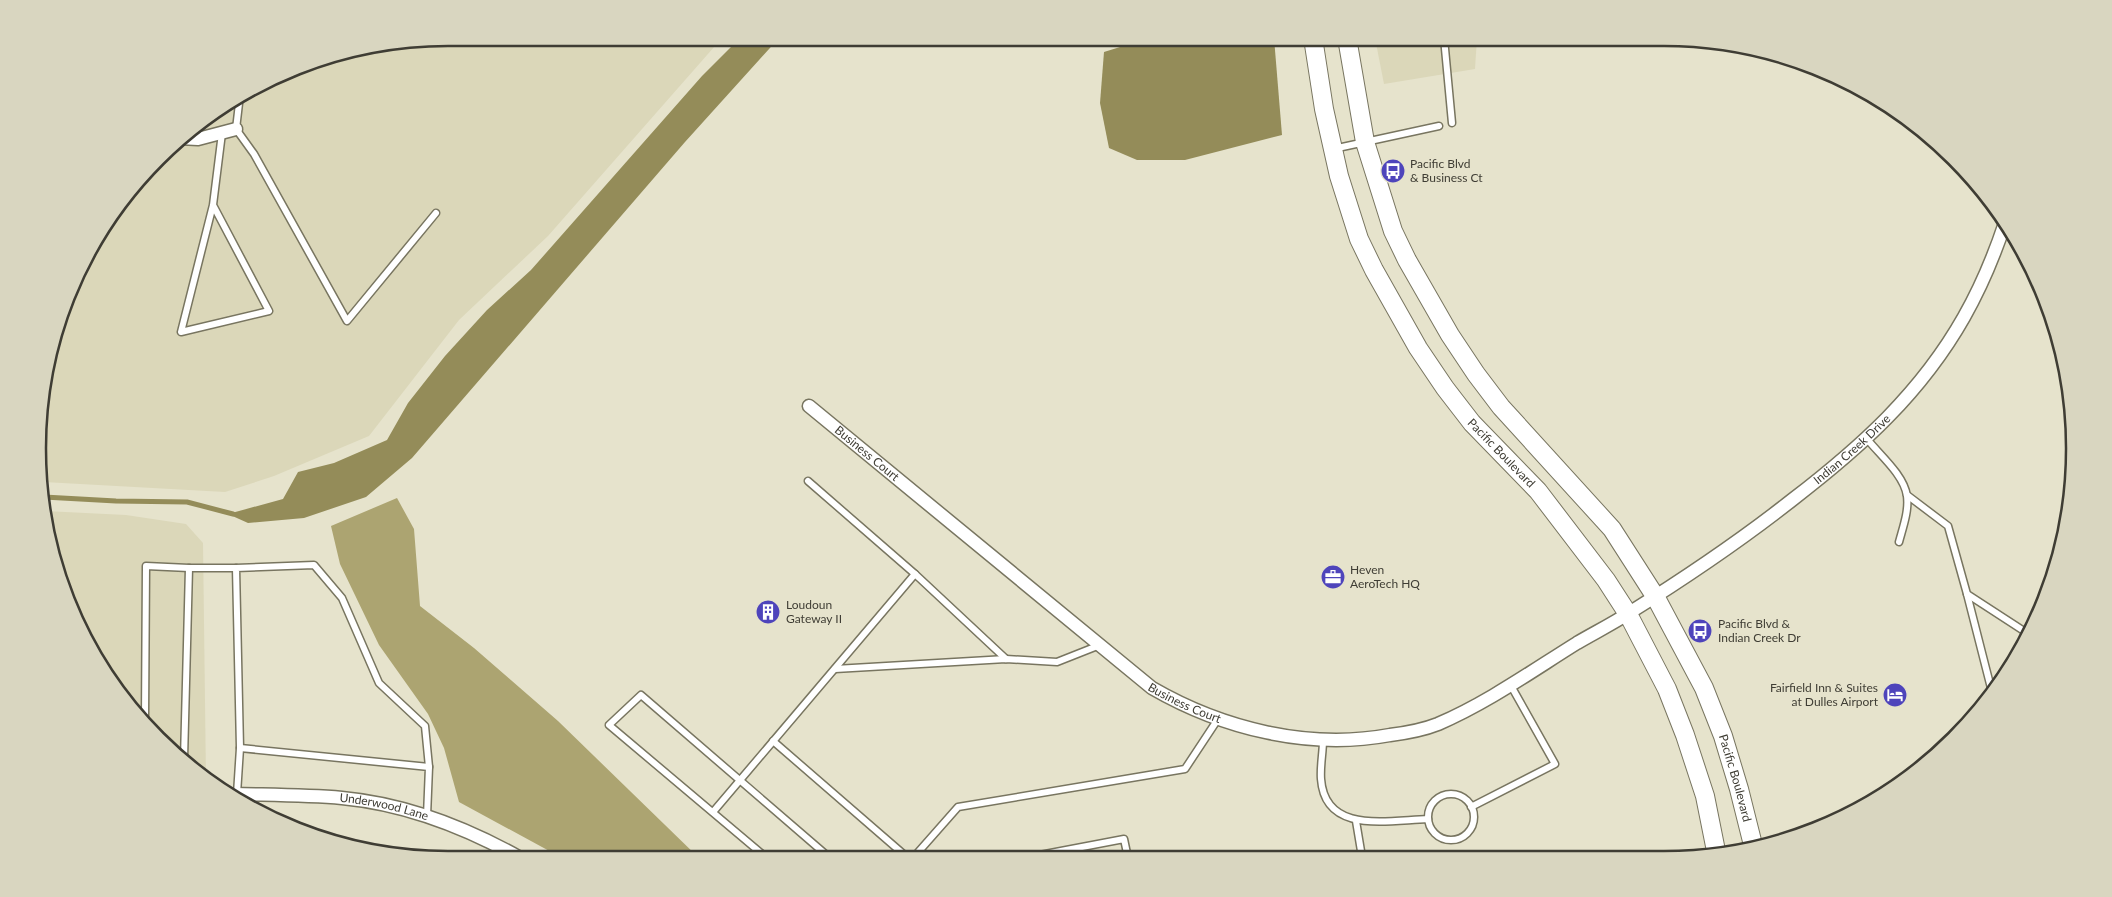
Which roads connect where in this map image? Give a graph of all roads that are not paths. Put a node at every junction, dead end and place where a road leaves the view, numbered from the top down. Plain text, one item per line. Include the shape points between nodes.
1 (1314, 46) edge
2 (1348, 46) edge
3 (1445, 46) edge
4 (239, 105) edge
5 (1452, 123) dead end
6 (1439, 126) dead end
7 (236, 129) junction
8 (222, 132) junction
9 (192, 139) edge
10 (1366, 142) junction
11 (1333, 149) junction
12 (213, 205) junction
13 (436, 213) dead end
14 (2002, 231) edge
15 (809, 406) dead end
16 (1867, 439) junction
17 (808, 481) dead end
18 (1907, 495) junction
19 (1899, 542) dead end
20 (189, 568) junction
21 (236, 568) junction
22 (915, 574) junction
23 (1967, 594) junction
24 (1655, 596) junction
25 (1628, 614) junction
26 (2022, 630) edge
27 (1100, 645) junction
28 (1006, 659) junction
29 (835, 669) junction
30 (1990, 683) edge
31 (1510, 684) junction
32 (145, 713) edge
33 (1218, 719) junction
34 (1323, 740) junction
35 (773, 742) junction
36 (240, 748) junction
37 (184, 752) edge
38 (429, 767) junction
39 (740, 780) junction
40 (236, 790) edge
41 (242, 794) edge
42 (1471, 807) junction
43 (713, 812) junction
44 (427, 816) junction
45 (1428, 819) junction
46 (1356, 821) junction
47 (1751, 841) edge
48 (1716, 847) edge
49 (508, 851) edge
50 (759, 851) edge
51 (822, 851) edge
52 (900, 851) edge
53 (919, 851) edge
54 (1061, 851) edge
55 (1127, 851) edge
56 (1361, 851) edge

1 - 11 main road, Pacific Boulevard
2 - 10 main road, Pacific Boulevard
3 - 5 lane
4 - 7 lane
6 - 10 lane
7 - 8 street
7 - 13 lane via 254,154 347,321
8 - 9 street
8 - 12 lane
10 - 11 lane
10 - 24 main road, Pacific Boulevard via 1393,231 1450,335 1502,407 1612,529
11 - 25 main road, Pacific Boulevard via 1359,239 1418,348 1472,423 1538,491
12 - 12 lane via 211,214 181,332 269,311
14 - 16 street, Indian Creek Drive via 1980,289 1963,320 1890,417
15 - 27 street, Business Court
16 - 18 lane via 1899,478
16 - 24 street, Indian Creek Drive via 1757,528
17 - 22 lane
18 - 19 lane via 1907,513
18 - 23 lane via 1948,526
20 - 21 lane
20 - 32 lane via 146,566
20 - 37 lane
21 - 36 lane
21 - 38 lane via 314,565 342,598 379,683 425,726
22 - 28 lane
22 - 29 lane
23 - 26 lane
23 - 30 lane
24 - 25 street, Indian Creek Drive
24 - 47 main road, Pacific Boulevard via 1704,688 1724,736
25 - 31 street, Business Court
25 - 48 main road, Pacific Boulevard via 1667,689 1685,735 1705,796
27 - 28 lane via 1058,662
27 - 33 street, Business Court via 1152,688 1183,706
28 - 29 lane
29 - 35 lane
31 - 34 street, Business Court via 1480,704 1435,725 1389,736
31 - 42 lane via 1555,764
33 - 34 street, Business Court via 1262,731
33 - 53 lane via 1185,769 958,807
34 - 46 lane via 1321,779 1324,793 1330,805 1341,815
35 - 39 lane
35 - 52 lane
36 - 38 lane
36 - 40 lane
38 - 44 lane
39 - 43 lane
39 - 43 lane via 641,695 609,725
39 - 51 lane
41 - 44 street, Underwood Lane via 344,799
42 - 45 lane via 1462,796 1440,796 1429,808
42 - 45 lane via 1474,820 1471,829 1455,839 1435,834
43 - 50 lane
44 - 49 street, Underwood Lane
45 - 46 lane
46 - 56 lane
54 - 55 lane via 1124,839

